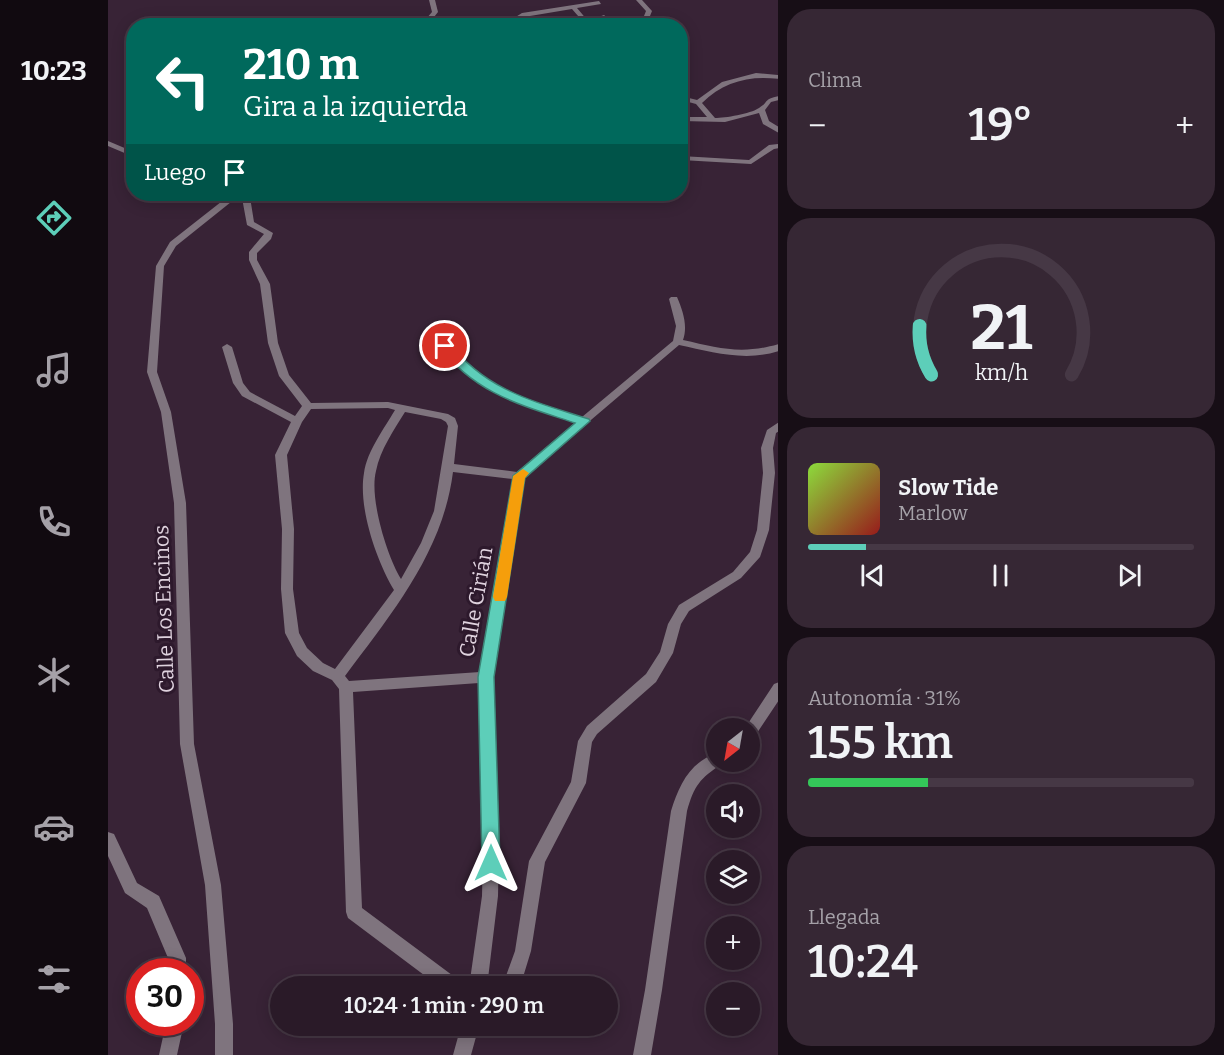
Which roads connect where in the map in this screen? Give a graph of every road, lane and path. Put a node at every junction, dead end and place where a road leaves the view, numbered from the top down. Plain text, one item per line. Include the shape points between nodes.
1 (432, 0) edge
2 (639, 0) edge
3 (599, 3) dead end
4 (573, 7) junction
5 (430, 18) edge
6 (517, 18) edge
7 (583, 18) edge
8 (648, 18) edge
9 (778, 77) edge
10 (778, 98) edge
11 (688, 100) edge
12 (698, 103) junction
13 (761, 110) junction
14 (688, 119) edge
15 (714, 121) junction
16 (778, 131) edge
17 (108, 143) edge
18 (778, 146) edge
19 (126, 151) edge
20 (688, 158) edge
21 (230, 201) edge
22 (241, 201) edge
23 (674, 299) dead end
24 (437, 332) dead end
25 (677, 342) junction
26 (227, 346) dead end
27 (778, 347) edge
28 (308, 406) junction
29 (402, 408) junction
30 (297, 421) junction
31 (584, 421) junction
32 (778, 424) edge
33 (446, 467) junction
34 (519, 476) junction
35 (400, 589) junction
36 (486, 677) junction
37 (341, 681) junction
38 (778, 688) edge
39 (759, 718) edge
40 (706, 767) edge
41 (108, 839) edge
42 (177, 958) edge
43 (439, 976) edge
44 (479, 976) edge
45 (516, 976) edge
46 (172, 1036) edge
47 (467, 1036) edge
48 (168, 1055) edge
49 (224, 1055) edge
50 (462, 1055) edge
51 (642, 1055) edge

1 - 5 street via 435,12
2 - 8 street via 649,11
3 - 4 street
4 - 6 street
4 - 7 street
9 - 12 street via 754,75 736,79 709,90
10 - 13 street via 769,100
11 - 12 street
12 - 15 street
13 - 15 street
13 - 16 street via 766,122
14 - 15 street
17 - 19 street
18 - 20 street via 751,162
21 - 49 street, Calle Los Encinos via 173,244 160,266 152,372 166,412 180,503 187,744 213,885
22 - 28 street via 250,223 268,233 253,252 253,260 265,284 273,343 284,376
23 - 25 street via 682,333
24 - 31 street via 461,366 492,388
25 - 27 street via 745,355
25 - 31 street
26 - 30 street via 238,383 246,394
28 - 29 street via 372,404
28 - 30 street
29 - 33 street via 451,420
29 - 35 street via 369,472 376,538
30 - 37 street via 281,455 292,633 302,652
31 - 34 street
32 - 45 street via 771,432 767,448 769,473 763,530 756,554 737,575 684,608 651,678 592,730 585,741 578,783 537,861
33 - 34 street
33 - 35 street via 437,519
34 - 36 street, Calle Cirián
35 - 37 street
36 - 37 street
36 - 44 street, Calle Cirián via 491,847
37 - 43 street via 354,912
38 - 39 street
40 - 51 street via 695,775 686,791 677,822
41 - 42 street via 131,888 153,902
46 - 48 street
47 - 50 street

